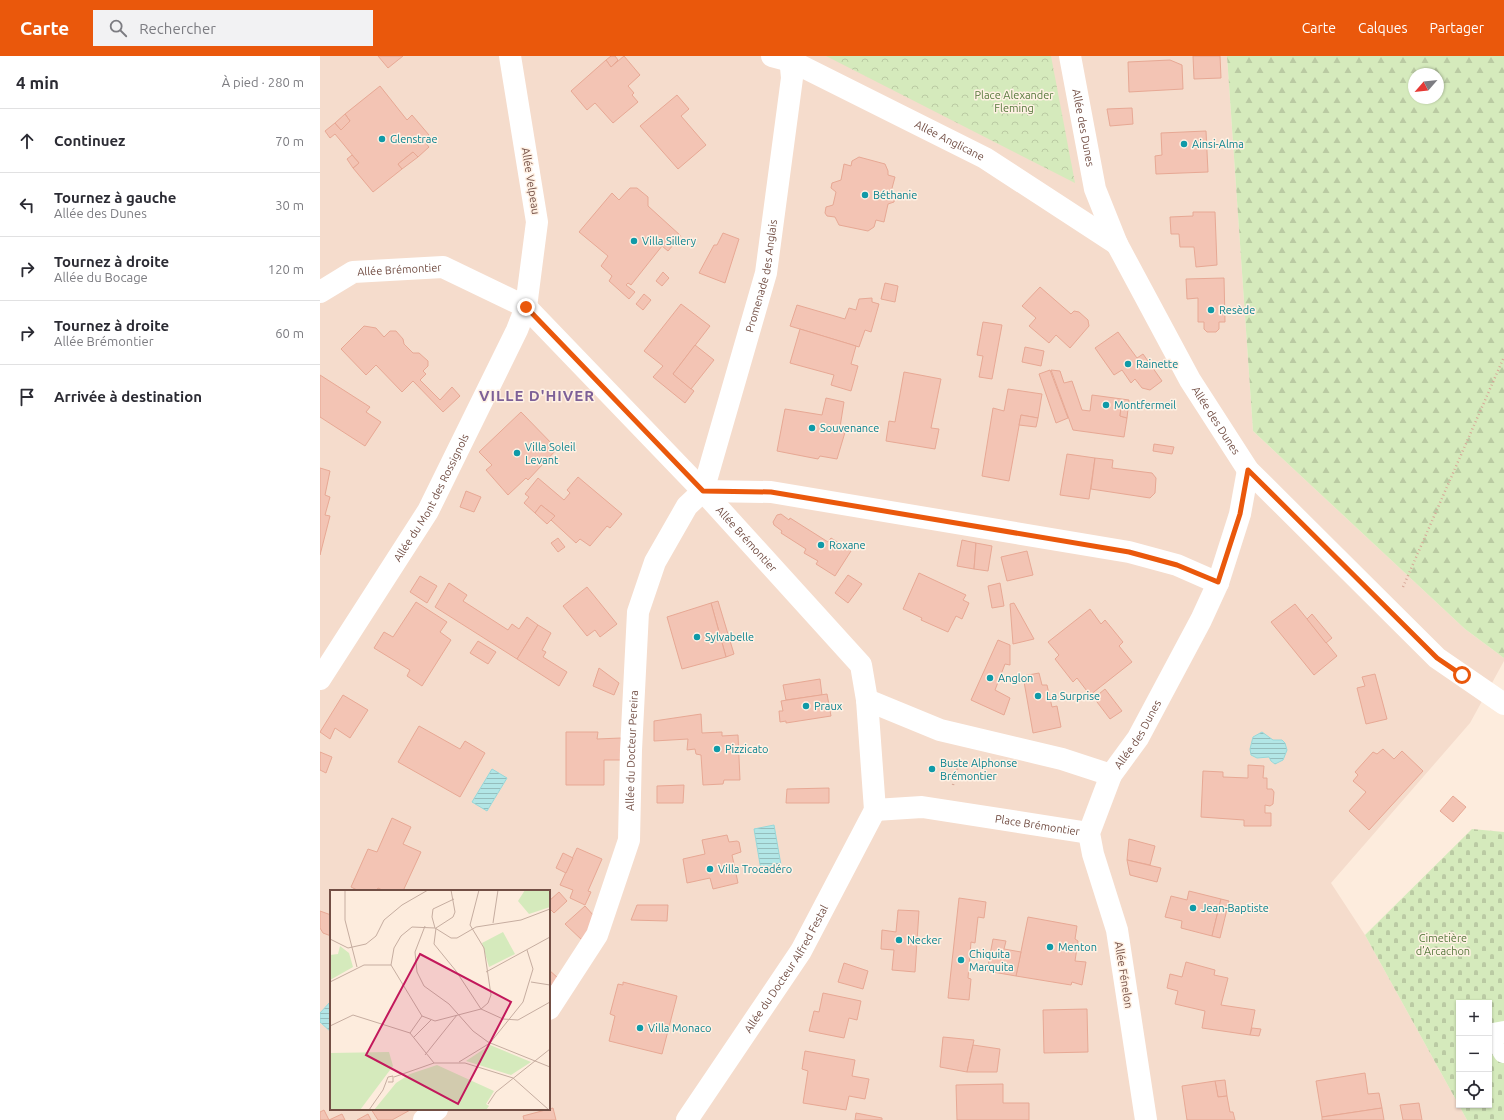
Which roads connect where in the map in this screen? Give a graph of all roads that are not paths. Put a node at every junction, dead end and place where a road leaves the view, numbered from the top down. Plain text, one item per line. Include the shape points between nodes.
1 (510, 56) edge
2 (1070, 56) edge
3 (784, 58) edge
4 (1117, 244) junction
5 (320, 292) edge
6 (526, 307) junction
7 (1248, 470) junction
8 (703, 491) junction
9 (1218, 582) junction
10 (320, 679) edge
11 (867, 700) junction
12 (1504, 704) edge
13 (1111, 775) junction
14 (876, 810) junction
15 (1089, 833) junction
16 (550, 1007) edge
17 (1504, 1032) edge
18 (1504, 1052) edge
19 (436, 1110) edge
20 (424, 1120) edge
21 (687, 1120) edge
22 (1146, 1120) edge

1 - 6 street, Allée Velpeau via 538,222
2 - 4 street, Allée des Dunes via 1095,190
3 - 4 street, Allée Anglicane via 985,158
3 - 8 street, Promenade des Anglais via 792,78 766,273
4 - 7 street, Allée des Dunes via 1190,380
5 - 6 street, Allée Brémontier via 353,272 443,267
6 - 8 street, Allée Brémontier
6 - 10 street, Allée du Mont des Rossignols via 428,510
7 - 9 street, Allée des Dunes via 1240,514
7 - 12 street via 1437,658
8 - 9 street via 771,492 1129,552 1177,565
8 - 11 street, Allée Brémontier via 861,665
8 - 16 street, Allée du Docteur Pereira via 687,506 656,562 638,612 629,840 597,935
9 - 13 street, Allée des Dunes via 1201,620 1138,738
11 - 13 street via 940,730 1062,759
11 - 14 street
13 - 15 street, Place Brémontier
14 - 15 street, Place Brémontier via 922,806
14 - 21 street, Allée du Docteur Alfred Festal via 800,951
15 - 22 street, Allée Fénelon via 1117,930
17 - 18 street via 1493,1034
19 - 20 street

